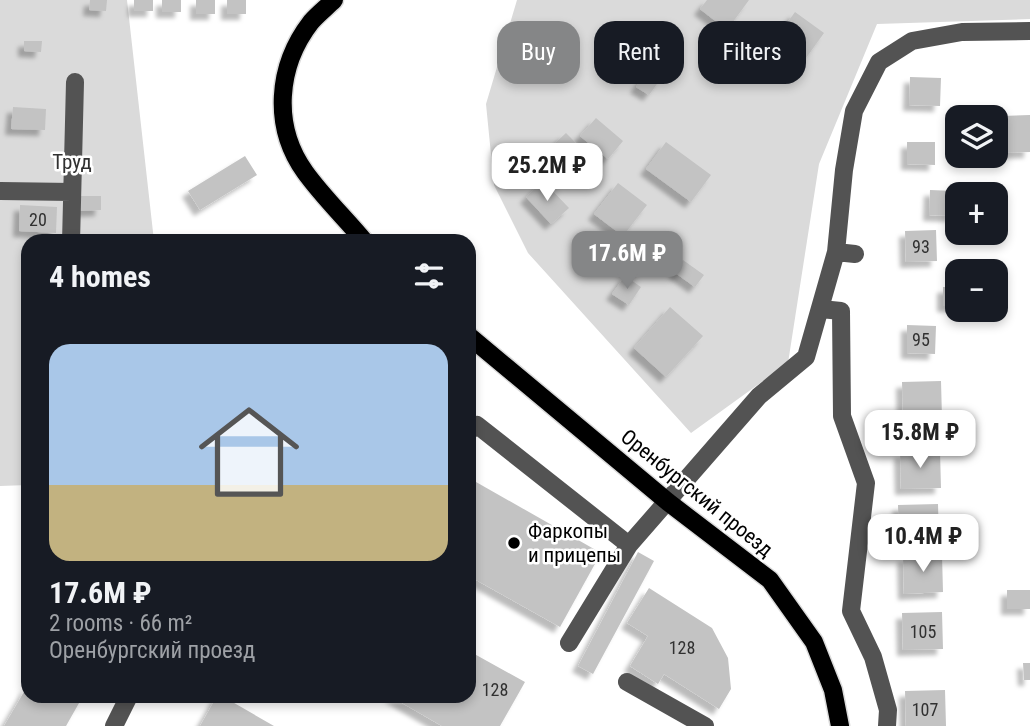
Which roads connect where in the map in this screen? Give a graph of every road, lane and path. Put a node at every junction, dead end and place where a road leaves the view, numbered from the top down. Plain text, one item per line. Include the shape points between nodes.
1 (334, 0) edge
2 (1030, 32) edge
3 (75, 82) dead end
4 (0, 191) edge
5 (72, 192) junction
6 (71, 234) edge
7 (358, 234) edge
8 (836, 252) junction
9 (855, 254) dead end
10 (821, 309) junction
11 (476, 342) edge
12 (476, 427) edge
13 (668, 502) junction
14 (629, 545) junction
15 (569, 643) dead end
16 (627, 682) dead end
17 (126, 703) edge
18 (114, 726) edge
19 (705, 726) edge
20 (840, 726) edge
21 (887, 726) edge

1 - 7 main road via 290,55 281,105 287,139 304,172
2 - 8 street via 962,32 912,41 879,62 854,111
3 - 5 street
4 - 5 street
5 - 6 street
8 - 9 street
8 - 10 street
10 - 13 street via 806,357 759,396
10 - 21 street via 841,311 842,416 866,483 851,611 873,657 888,710
11 - 13 main road, Оренбургский проезд
12 - 14 street
13 - 14 street
13 - 20 main road, Оренбургский проезд via 770,580 814,642 833,690
14 - 15 street
16 - 19 street
17 - 18 street

